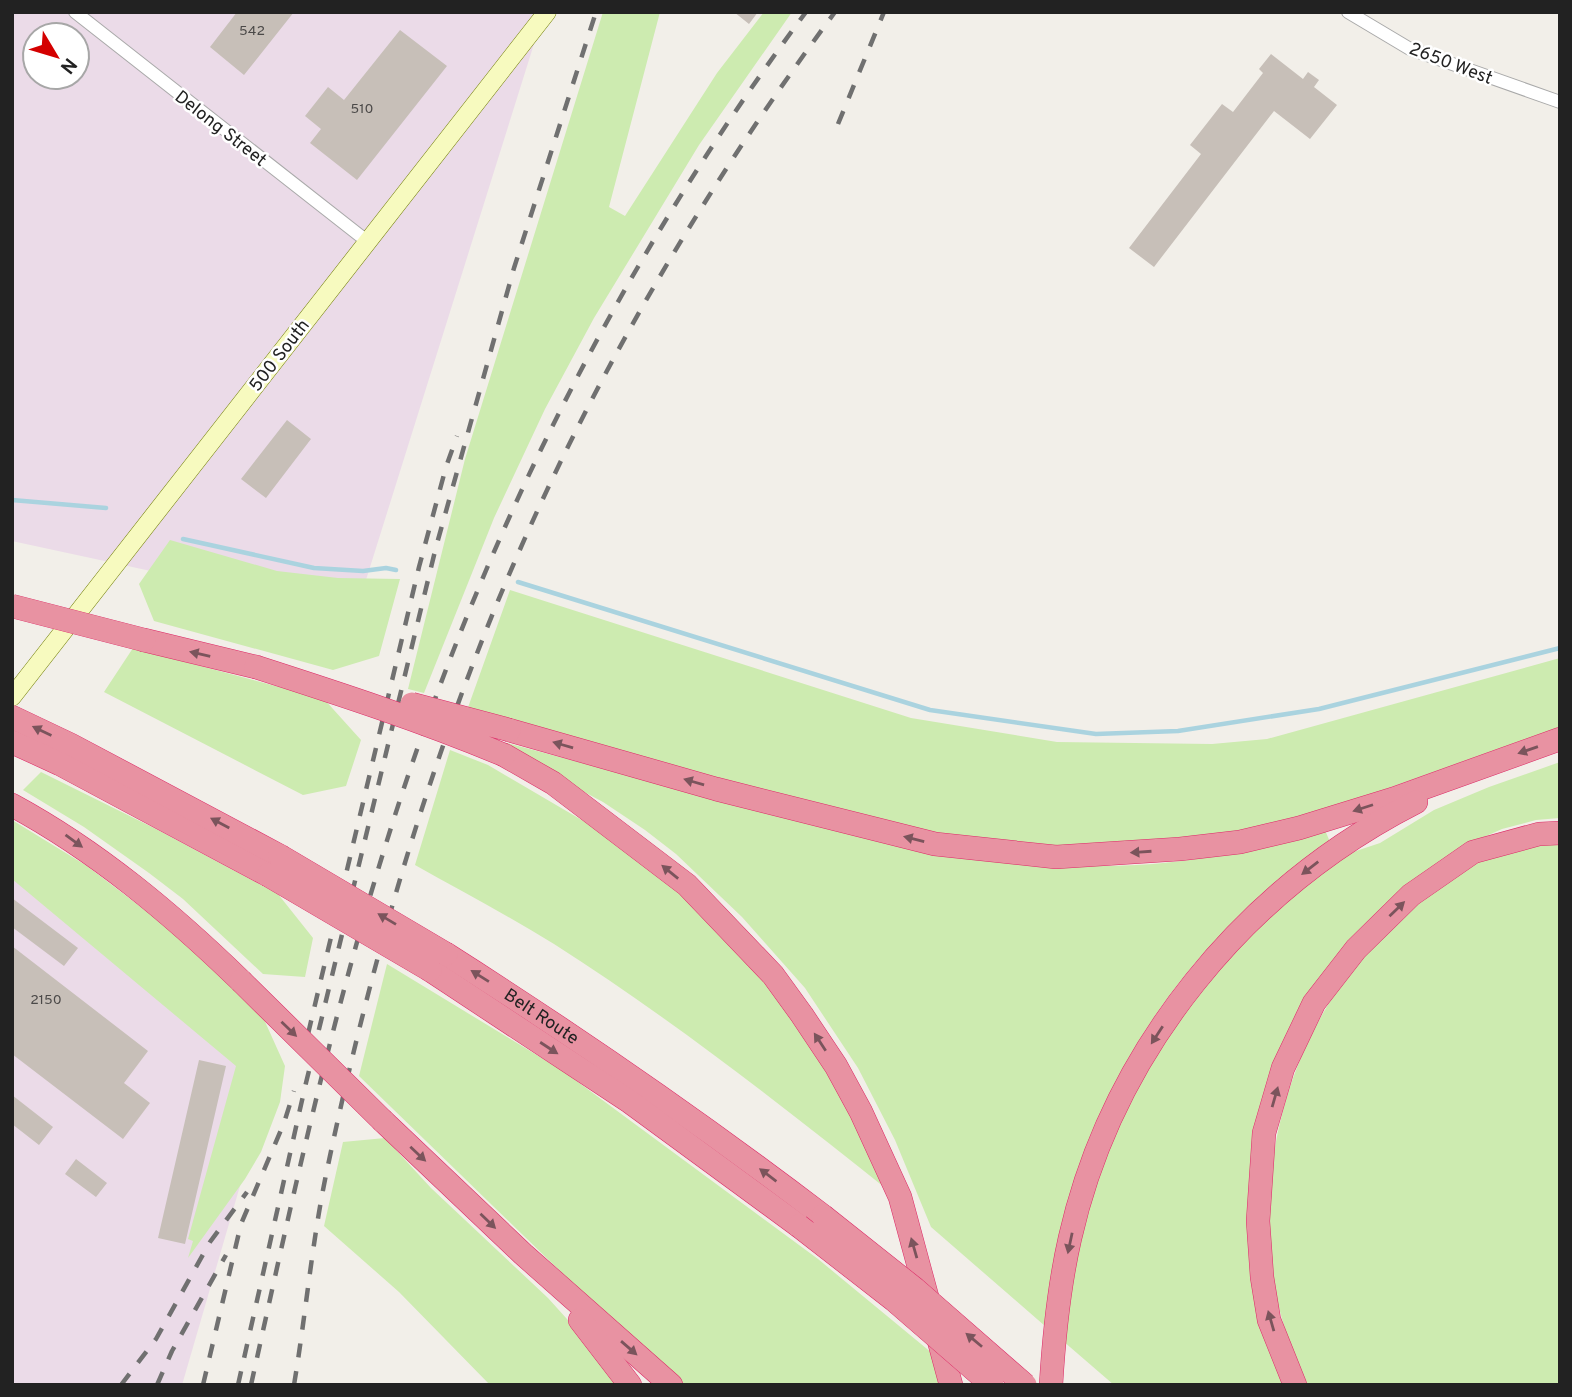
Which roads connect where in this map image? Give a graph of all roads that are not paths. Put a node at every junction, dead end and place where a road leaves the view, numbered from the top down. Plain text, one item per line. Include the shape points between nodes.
1 (75, 12) edge
2 (547, 12) edge
3 (1348, 12) edge
4 (1560, 102) edge
5 (368, 242) junction
6 (12, 606) edge
7 (256, 667) junction
8 (12, 697) edge
9 (12, 717) edge
10 (1560, 740) edge
11 (12, 742) edge
12 (66, 754) junction
13 (1497, 761) junction
14 (14, 805) edge
15 (1560, 833) edge
16 (438, 962) junction
17 (523, 1254) junction
18 (631, 1385) edge
19 (671, 1385) edge
20 (951, 1385) edge
21 (992, 1385) edge
22 (1026, 1385) edge
23 (1051, 1385) edge
24 (1295, 1385) edge

1 - 5 street, Delong Street
2 - 5 street, 500 South
3 - 4 street, 2650 West via 1410,49
5 - 8 street, 500 South
7 -> 6 highway, bridge
13 -> 7 highway, bridge via 1299,828 1240,842 1056,857 935,844 378,695
20 -> 7 highway, bridge via 900,1197 861,1112 836,1066 773,975 687,885 553,783 504,755 393,711
12 -> 9 highway, Belt Route
10 -> 13 highway
11 - 12 highway, Belt Route
12 - 16 highway, Belt Route, bridge via 274,865
13 -> 23 highway via 1324,857 1273,897 1195,980 1130,1080 1086,1182 1057,1310
14 -> 17 highway, bridge via 62,832 171,917
24 -> 15 highway via 1269,1320 1258,1221 1264,1133 1283,1068 1314,1003 1356,949 1411,895 1473,852 1539,834
16 -> 21 highway, Belt Route, bridge via 799,1226
22 -> 16 highway, Belt Route, bridge via 915,1289 735,1149 644,1084
17 - 18 highway
17 -> 19 highway

